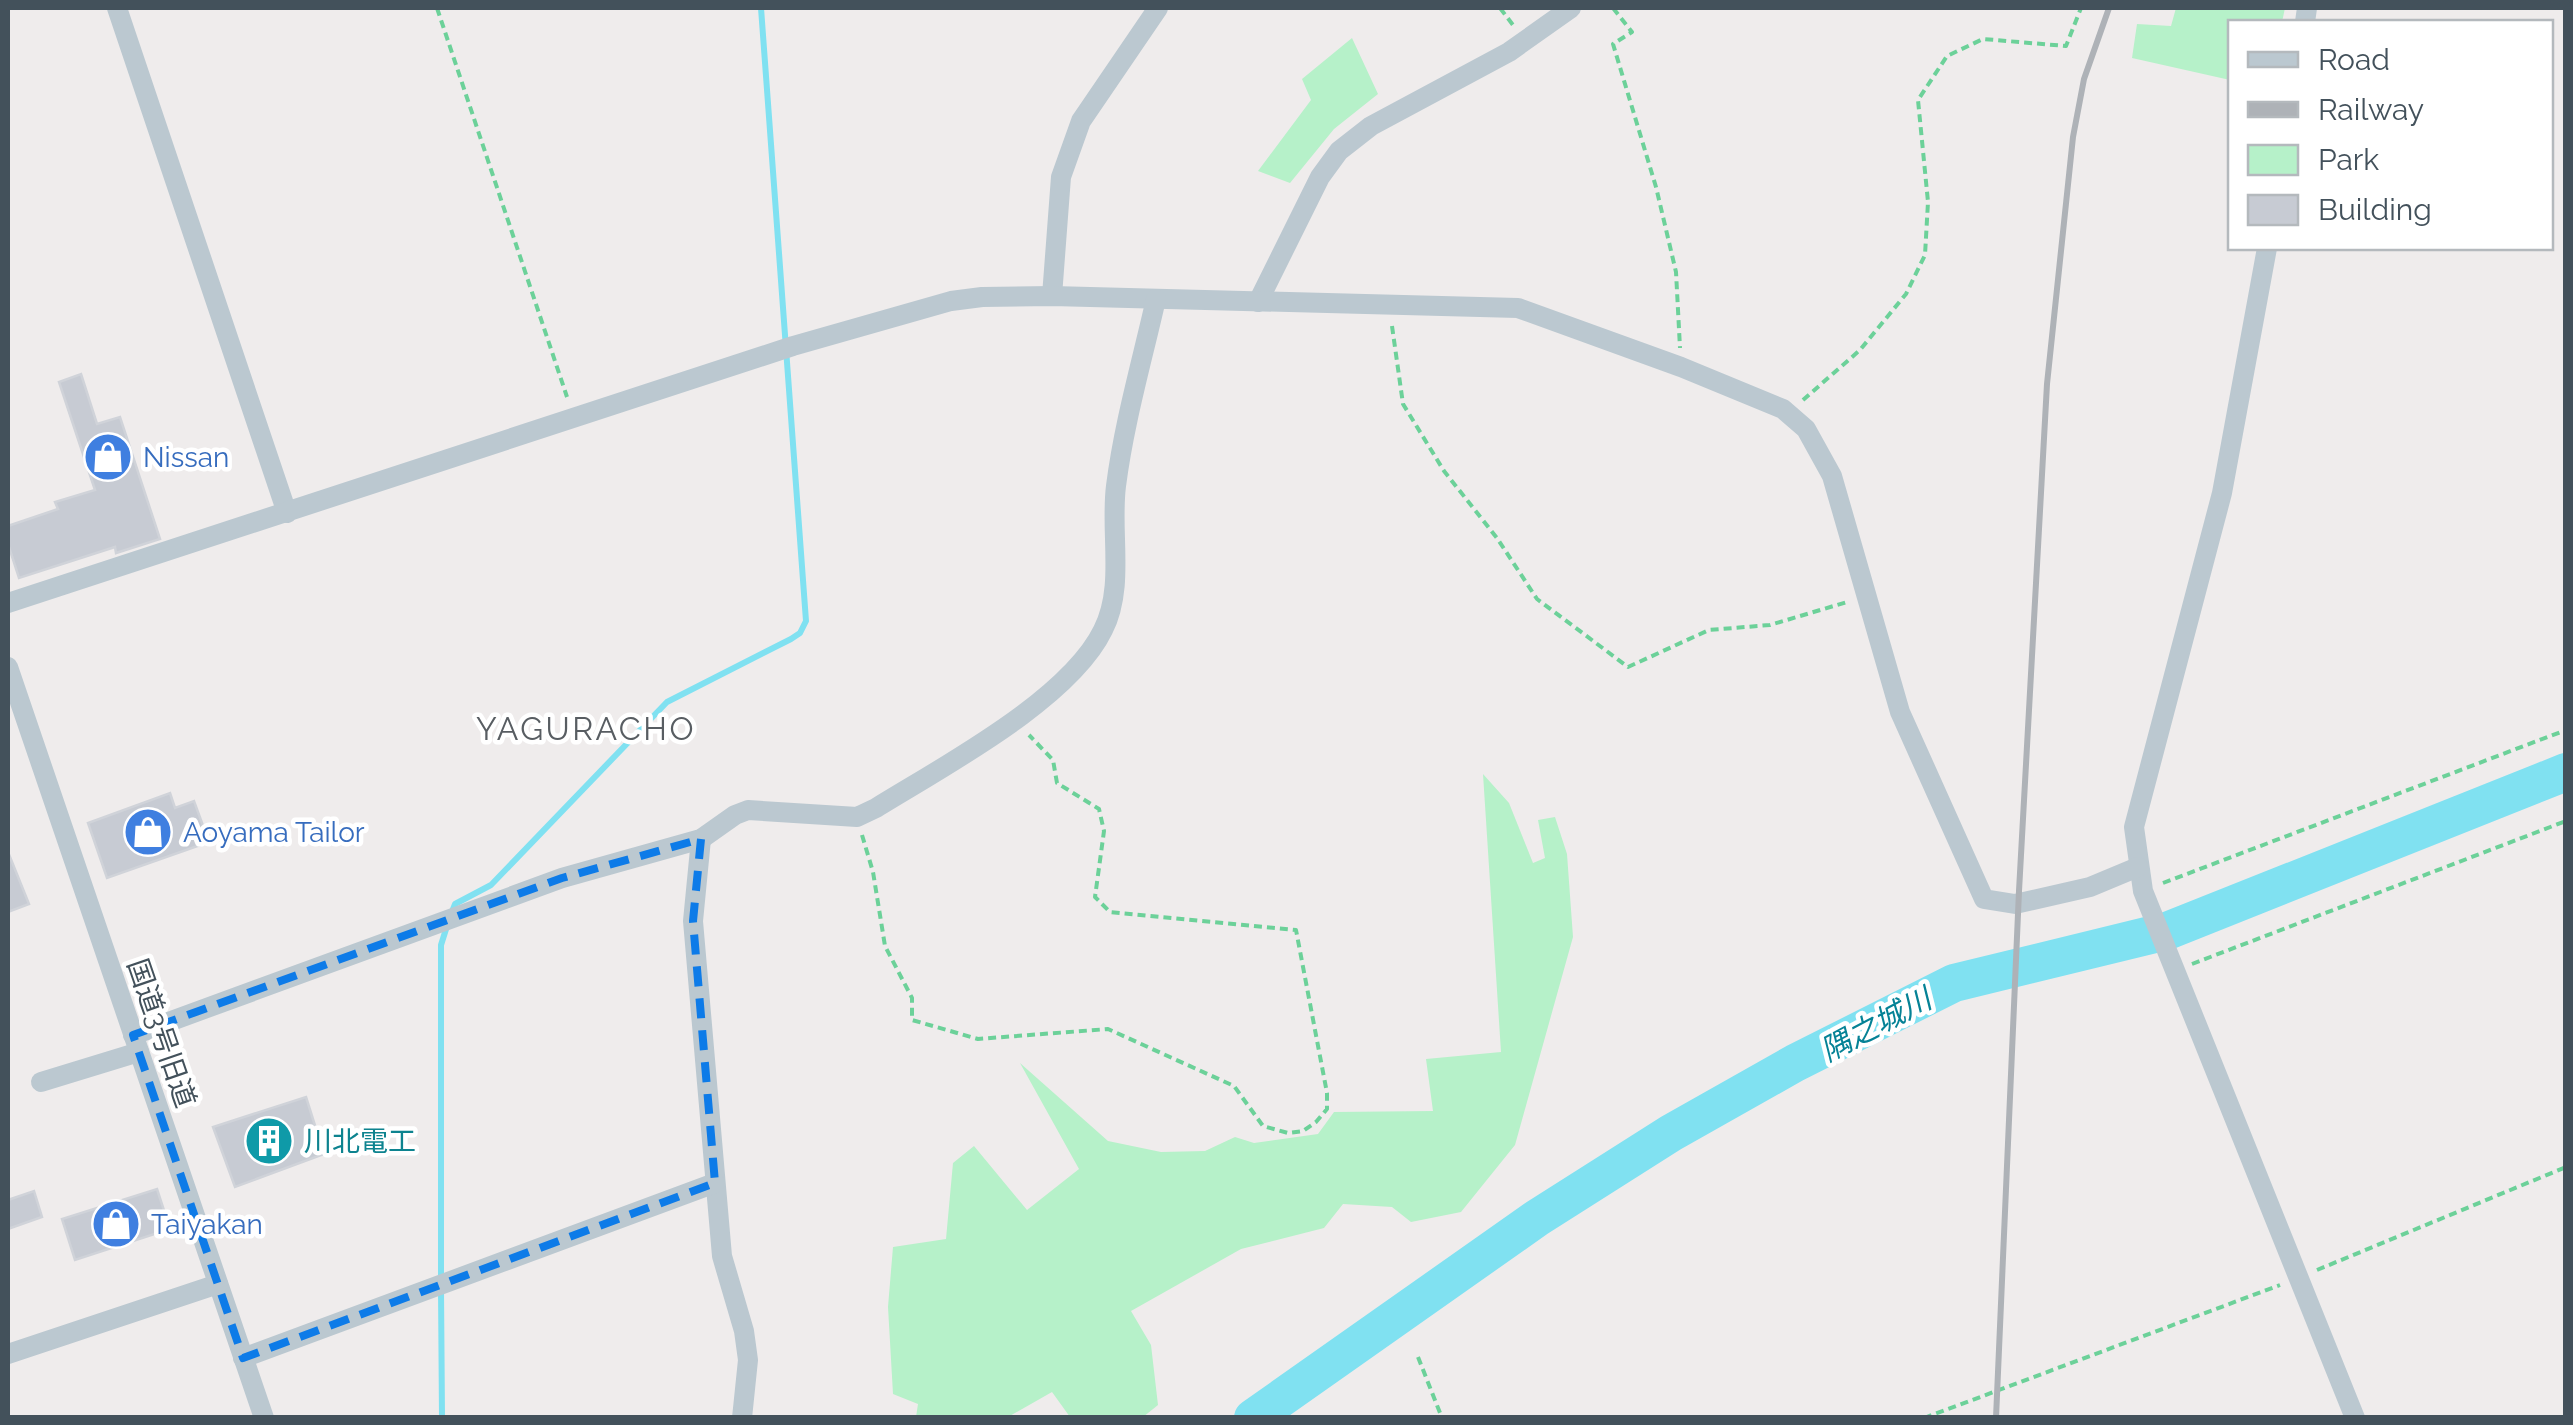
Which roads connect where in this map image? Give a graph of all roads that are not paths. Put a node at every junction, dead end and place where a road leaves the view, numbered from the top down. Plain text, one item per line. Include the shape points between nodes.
1 (118, 8) edge
2 (1158, 8) edge
3 (1572, 8) edge
4 (2267, 250) edge
5 (1052, 296) junction
6 (1156, 299) junction
7 (1258, 302) junction
8 (288, 513) junction
9 (8, 603) edge
10 (8, 667) edge
11 (701, 839) junction
12 (2138, 866) junction
13 (136, 1043) junction
14 (41, 1082) dead end
15 (715, 1183) junction
16 (218, 1284) junction
17 (8, 1354) edge
18 (244, 1358) junction
19 (264, 1418) edge
20 (742, 1418) edge
21 (2355, 1418) edge

1 - 8 street
2 - 5 street via 1081,121 1061,177
3 - 7 street via 1339,150
4 - 12 street via 2222,493 2134,827
5 - 6 street
5 - 8 street via 951,301 786,348
6 - 7 street
6 - 11 street via 1116,489 1114,596 1090,652 1014,720 857,816 748,810
7 - 12 street via 1518,308 1788,413 1806,429 1832,476 1900,712 1984,899 2015,904 2090,887
8 - 9 street
10 - 13 street, 国道3号旧道
11 - 13 street via 562,878
11 - 15 street via 693,921
12 - 21 street
13 - 14 street
13 - 16 street, 国道3号旧道
15 - 18 street
15 - 20 street via 722,1256 748,1360
16 - 17 street
16 - 18 street, 国道3号旧道
18 - 19 street, 国道3号旧道

